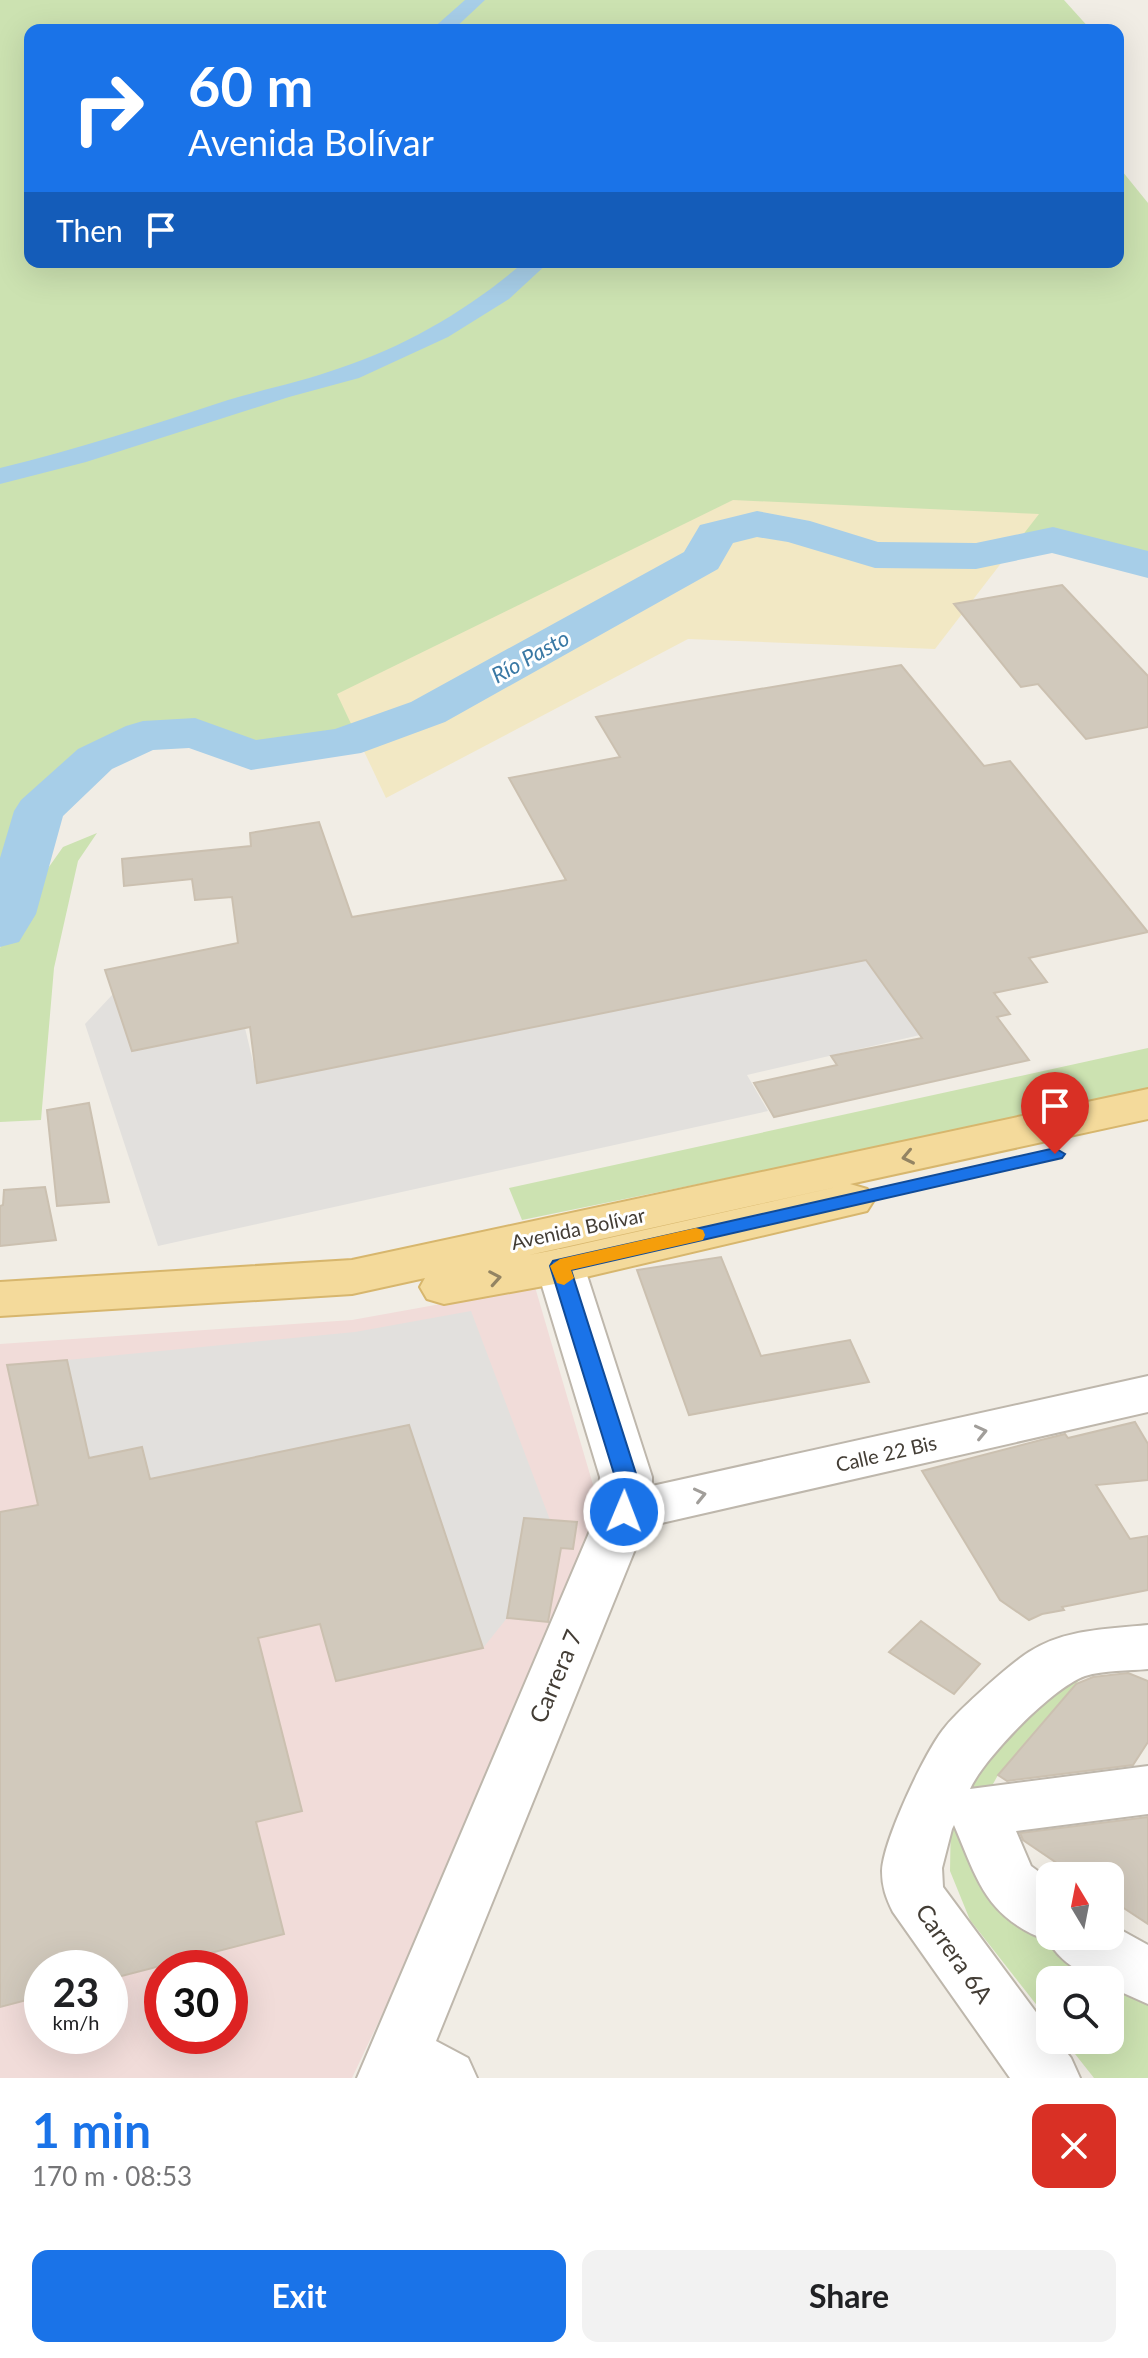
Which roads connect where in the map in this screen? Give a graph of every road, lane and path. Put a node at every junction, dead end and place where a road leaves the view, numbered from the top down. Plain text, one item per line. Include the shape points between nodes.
1 (1148, 1104) edge
2 (1148, 1133) edge
3 (560, 1266) junction
4 (0, 1299) edge
5 (0, 1329) edge
6 (1148, 1394) edge
7 (624, 1512) junction
8 (1148, 1647) edge
9 (1148, 1790) edge
10 (1036, 1904) edge
11 (1101, 1950) edge
12 (1148, 1977) edge
13 (411, 2070) edge
14 (1048, 2078) edge

1 -> 4 main road, Avenida Bolívar via 352,1277
2 - 3 main road, Avenida Bolívar
5 -> 3 main road, Avenida Bolívar via 335,1307
3 - 7 street, Carrera 7 via 626,1477
7 -> 6 street, Calle 22 Bis
7 - 13 street, Carrera 7
8 - 14 street, Carrera 6A via 1083,1653 1049,1667 966,1743 923,1829 912,1868 914,1894
9 - 10 street via 978,1811 1009,1883
11 - 12 street

